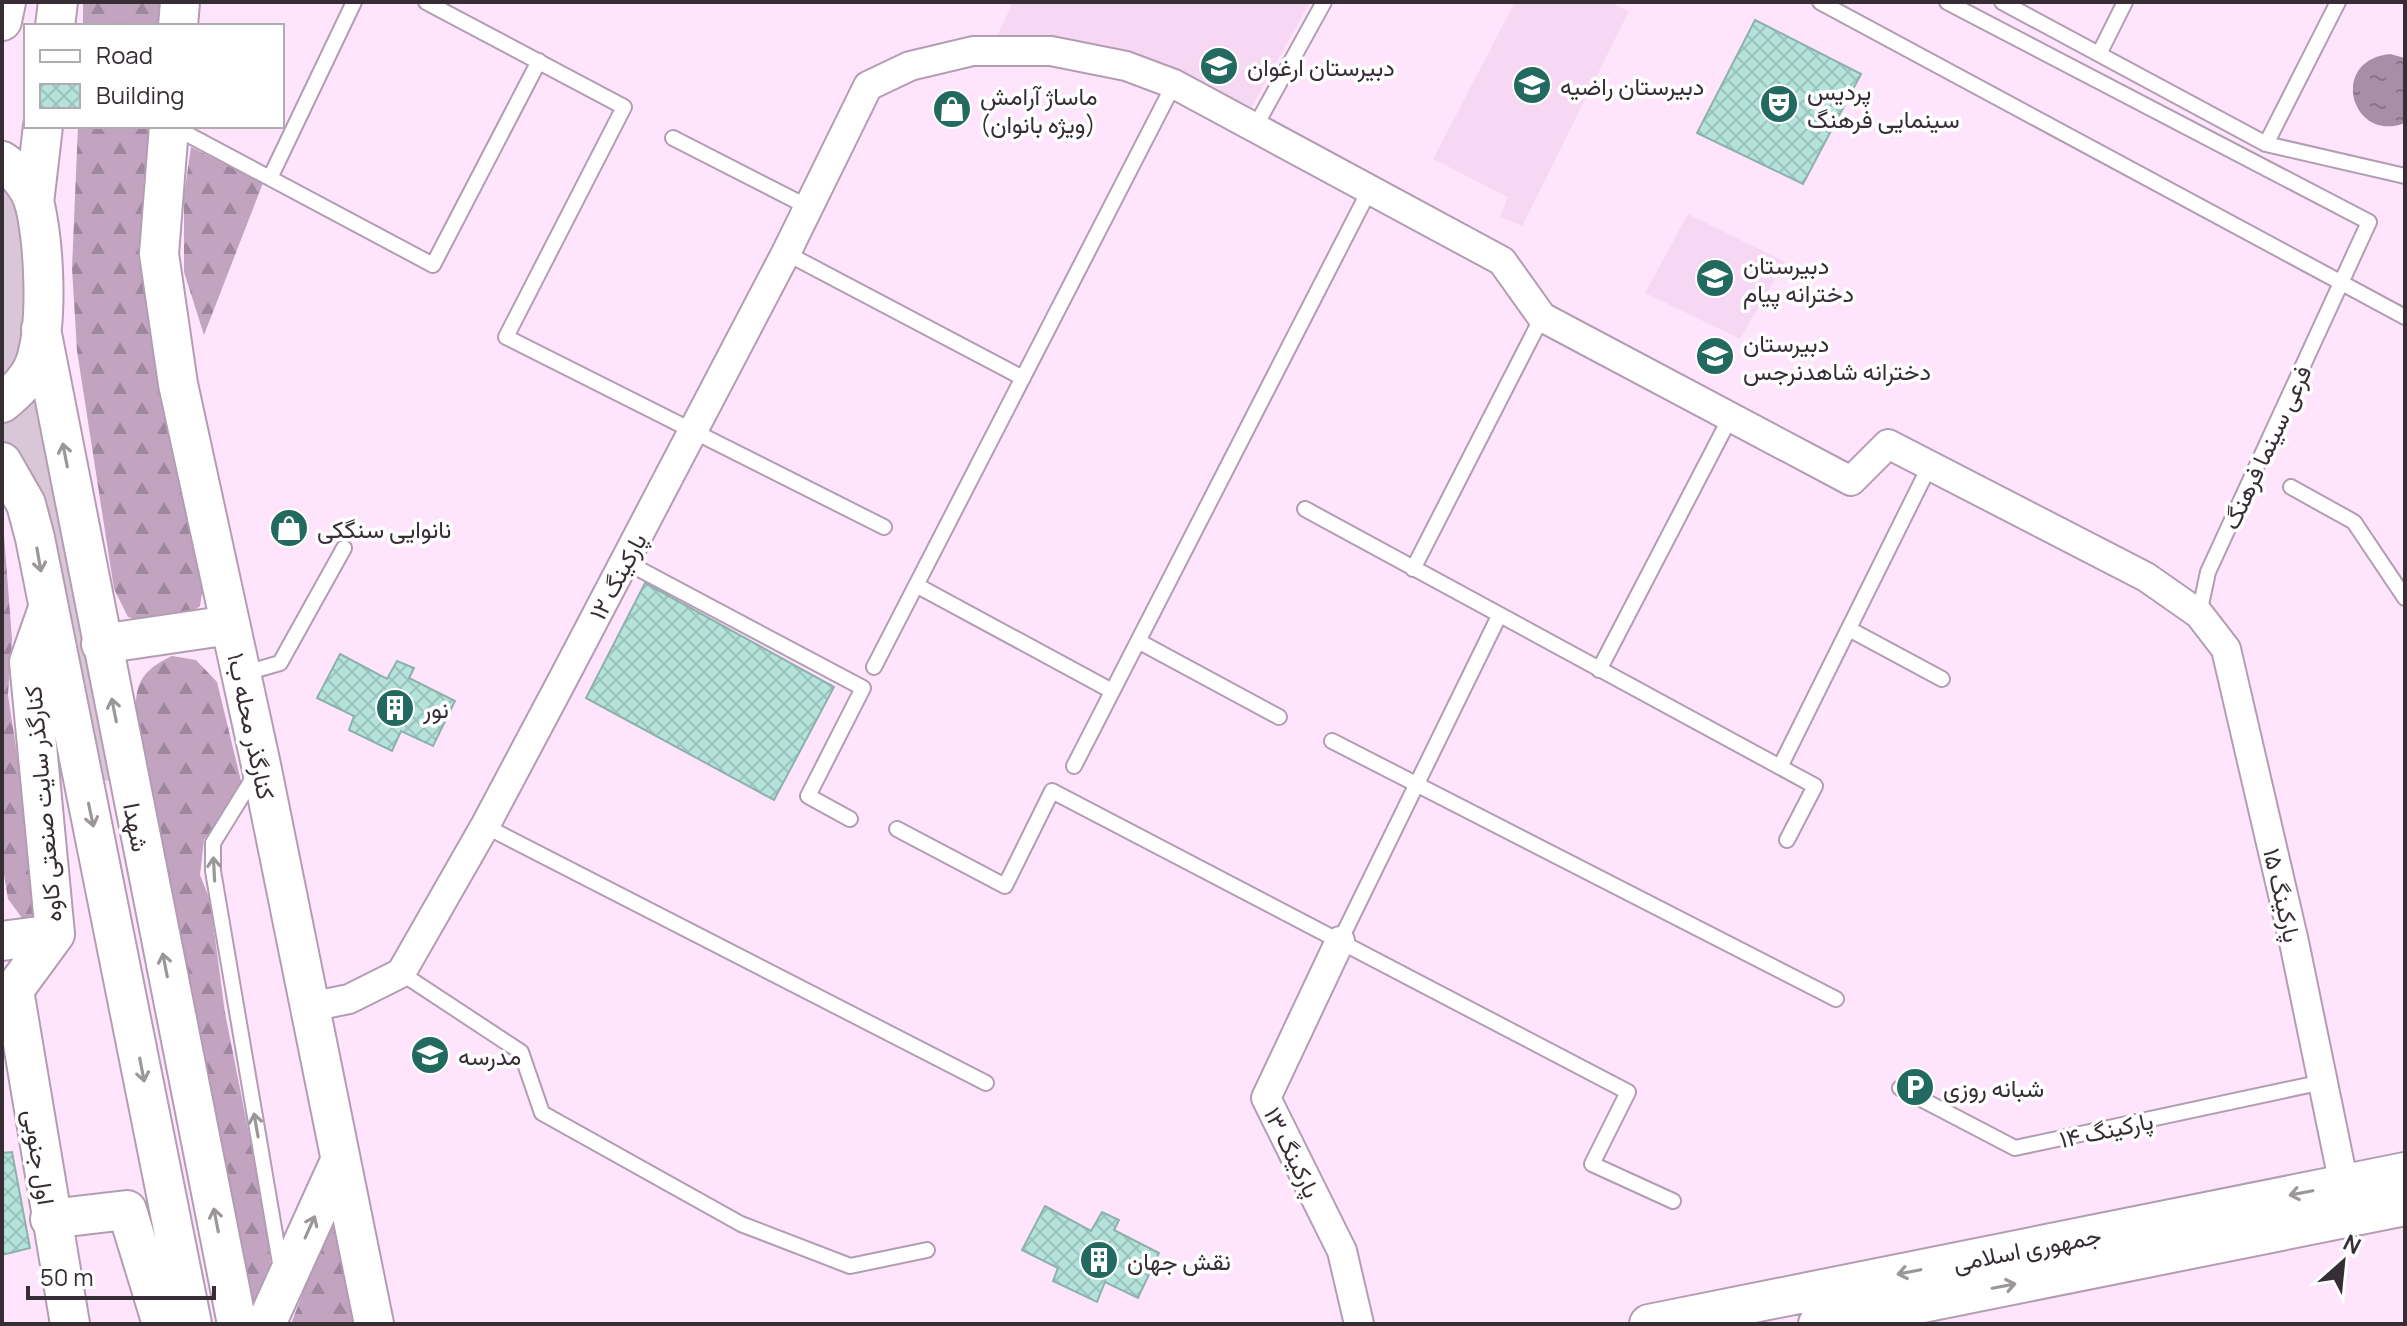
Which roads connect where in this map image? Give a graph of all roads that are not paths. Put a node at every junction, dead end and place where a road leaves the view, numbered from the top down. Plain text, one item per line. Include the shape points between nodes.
1 (6, 2) edge
2 (58, 2) edge
3 (180, 2) edge
4 (354, 2) edge
5 (426, 2) edge
6 (1324, 2) edge
7 (1820, 2) edge
8 (1947, 2) edge
9 (2002, 2) edge
10 (2125, 2) edge
11 (2338, 2) edge
12 (2, 21) edge
13 (55, 24) edge
14 (178, 24) edge
15 (2099, 54) junction
16 (539, 61) junction
17 (1174, 84) junction
18 (1255, 127) junction
19 (43, 128) edge
20 (170, 128) edge
21 (174, 128) edge
22 (673, 138) dead end
23 (2266, 144) junction
24 (2, 161) edge
25 (2405, 176) edge
26 (270, 178) junction
27 (1370, 189) junction
28 (34, 203) junction
29 (808, 207) junction
30 (786, 253) junction
31 (2343, 284) junction
32 (1542, 317) junction
33 (2405, 317) edge
34 (41, 329) junction
35 (1023, 378) junction
36 (2, 403) edge
37 (1730, 418) junction
38 (692, 431) junction
39 (2, 462) edge
40 (1930, 465) junction
41 (2291, 487) dead end
42 (1305, 509) dead end
43 (884, 527) dead end
44 (344, 548) dead end
45 (624, 561) junction
46 (1413, 569) junction
47 (916, 585) junction
48 (2405, 598) edge
49 (48, 608) junction
50 (2199, 614) junction
51 (1499, 616) junction
52 (230, 625) junction
53 (1849, 629) junction
54 (1138, 641) junction
55 (101, 644) junction
56 (874, 667) dead end
57 (1599, 670) junction
58 (241, 674) junction
59 (1942, 679) dead end
60 (1112, 691) junction
61 (1279, 717) dead end
62 (1332, 741) dead end
63 (261, 765) junction
64 (1074, 766) dead end
65 (1780, 767) junction
66 (1415, 787) junction
67 (850, 819) dead end
68 (485, 826) junction
69 (897, 829) dead end
70 (1787, 840) dead end
71 (55, 934) junction
72 (2, 941) edge
73 (1340, 941) junction
74 (401, 973) junction
75 (8, 991) edge
76 (1836, 999) dead end
77 (310, 1007) junction
78 (2323, 1082) junction
79 (986, 1083) dead end
80 (1900, 1088) dead end
81 (340, 1161) junction
82 (2405, 1172) edge
83 (2344, 1185) junction
84 (1673, 1201) dead end
85 (2405, 1206) edge
86 (50, 1219) junction
87 (927, 1250) dead end
88 (2080, 1254) junction
89 (284, 1285) junction
90 (70, 1324) edge
91 (162, 1324) edge
92 (192, 1324) edge
93 (237, 1324) edge
94 (266, 1324) edge
95 (374, 1324) edge
96 (1359, 1324) edge
97 (1649, 1324) edge
98 (1818, 1324) edge

1 - 12 main road
2 - 13 main road
3 - 14 main road
4 - 26 lane
5 - 16 lane
6 - 18 lane
7 - 31 lane
8 - 31 lane, فرعی سینما فرهنگ via 2369,222
9 - 15 lane
10 - 15 lane
11 - 23 lane
15 - 23 lane
16 - 26 lane via 433,265
16 - 38 lane via 624,107 506,337
17 - 18 street
17 - 29 street, پارکینگ ۱۲ via 1126,66 1051,51 989,51 910,66 868,86
17 - 35 lane
18 - 27 street
19 - 28 main road
20 - 52 main road, کنارگذر محله ب۱ via 159,254 178,384
21 - 26 lane
22 - 29 lane
23 - 25 lane
24 - 28 main road
27 - 32 street via 1502,261
27 - 54 lane
28 - 34 main road
29 - 30 street, پارکینگ ۱۲
30 - 35 lane
30 - 38 street, پارکینگ ۱۲
31 - 33 lane
31 - 50 lane, فرعی سینما فرهنگ via 2208,572
32 - 37 street
32 - 46 lane
34 - 36 main road via 36,362 18,391
55 -> 34 main road, شهدا
35 - 47 lane
37 - 40 street, پارکینگ ۱۵ via 1851,481 1888,444
37 - 57 lane
38 - 43 lane
38 - 45 street, پارکینگ ۱۲
39 -> 49 main road, شهدا via 26,504
40 - 50 street, پارکینگ ۱۵ via 2146,577
40 - 53 lane
41 - 48 lane via 2354,522
42 - 46 lane
44 - 58 lane via 280,663
45 - 67 lane via 863,688 808,796
45 - 68 street, پارکینگ ۱۲
46 - 51 lane
47 - 56 lane
47 - 60 lane
49 - 71 main road, کنارگذر سایت صنعتی کاوه via 29,662
49 -> 92 main road, شهدا
50 - 78 street, پارکینگ ۱۵ via 2226,649
51 - 57 lane
51 - 66 lane
52 - 55 main road
52 - 58 main road, کنارگذر محله ب۱
53 - 59 lane
53 - 65 lane
54 - 60 lane
54 - 61 lane
93 -> 55 main road, شهدا
57 - 65 lane
58 - 63 main road, کنارگذر محله ب۱
60 - 64 lane
62 - 66 lane
63 - 77 main road, کنارگذر محله ب۱
89 -> 63 lane via 213,871 213,843
65 - 70 lane via 1815,786
66 - 73 lane
66 - 76 lane
68 - 74 street, پارکینگ ۱۲
68 - 79 lane
69 - 73 lane via 1005,886 1052,791
71 - 72 main road
71 - 75 main road, کنارگذر سایت صنعتی کاوه
73 - 84 lane via 1628,1092 1592,1164
73 - 96 street, پارکینگ ۱۳ via 1266,1098 1342,1251
74 - 77 street via 349,999
74 - 87 lane via 521,1052 542,1113 741,1224 850,1266
75 - 86 main road, اول جنوبی
77 - 81 main road, کنارگذر محله ب۱
78 - 80 lane, پارکینگ ۱۴ via 2015,1148
78 - 83 street, پارکینگ ۱۵
89 -> 81 main road
81 - 95 main road, کنارگذر محله ب۱
82 - 83 main road, جمهوری اسلامی
83 -> 88 main road, جمهوری اسلامی
85 - 88 main road, جمهوری اسلامی
86 - 90 main road, اول جنوبی
86 - 91 main road via 127,1210
88 -> 97 main road, جمهوری اسلامی
98 -> 88 main road, جمهوری اسلامی
89 - 94 main road

